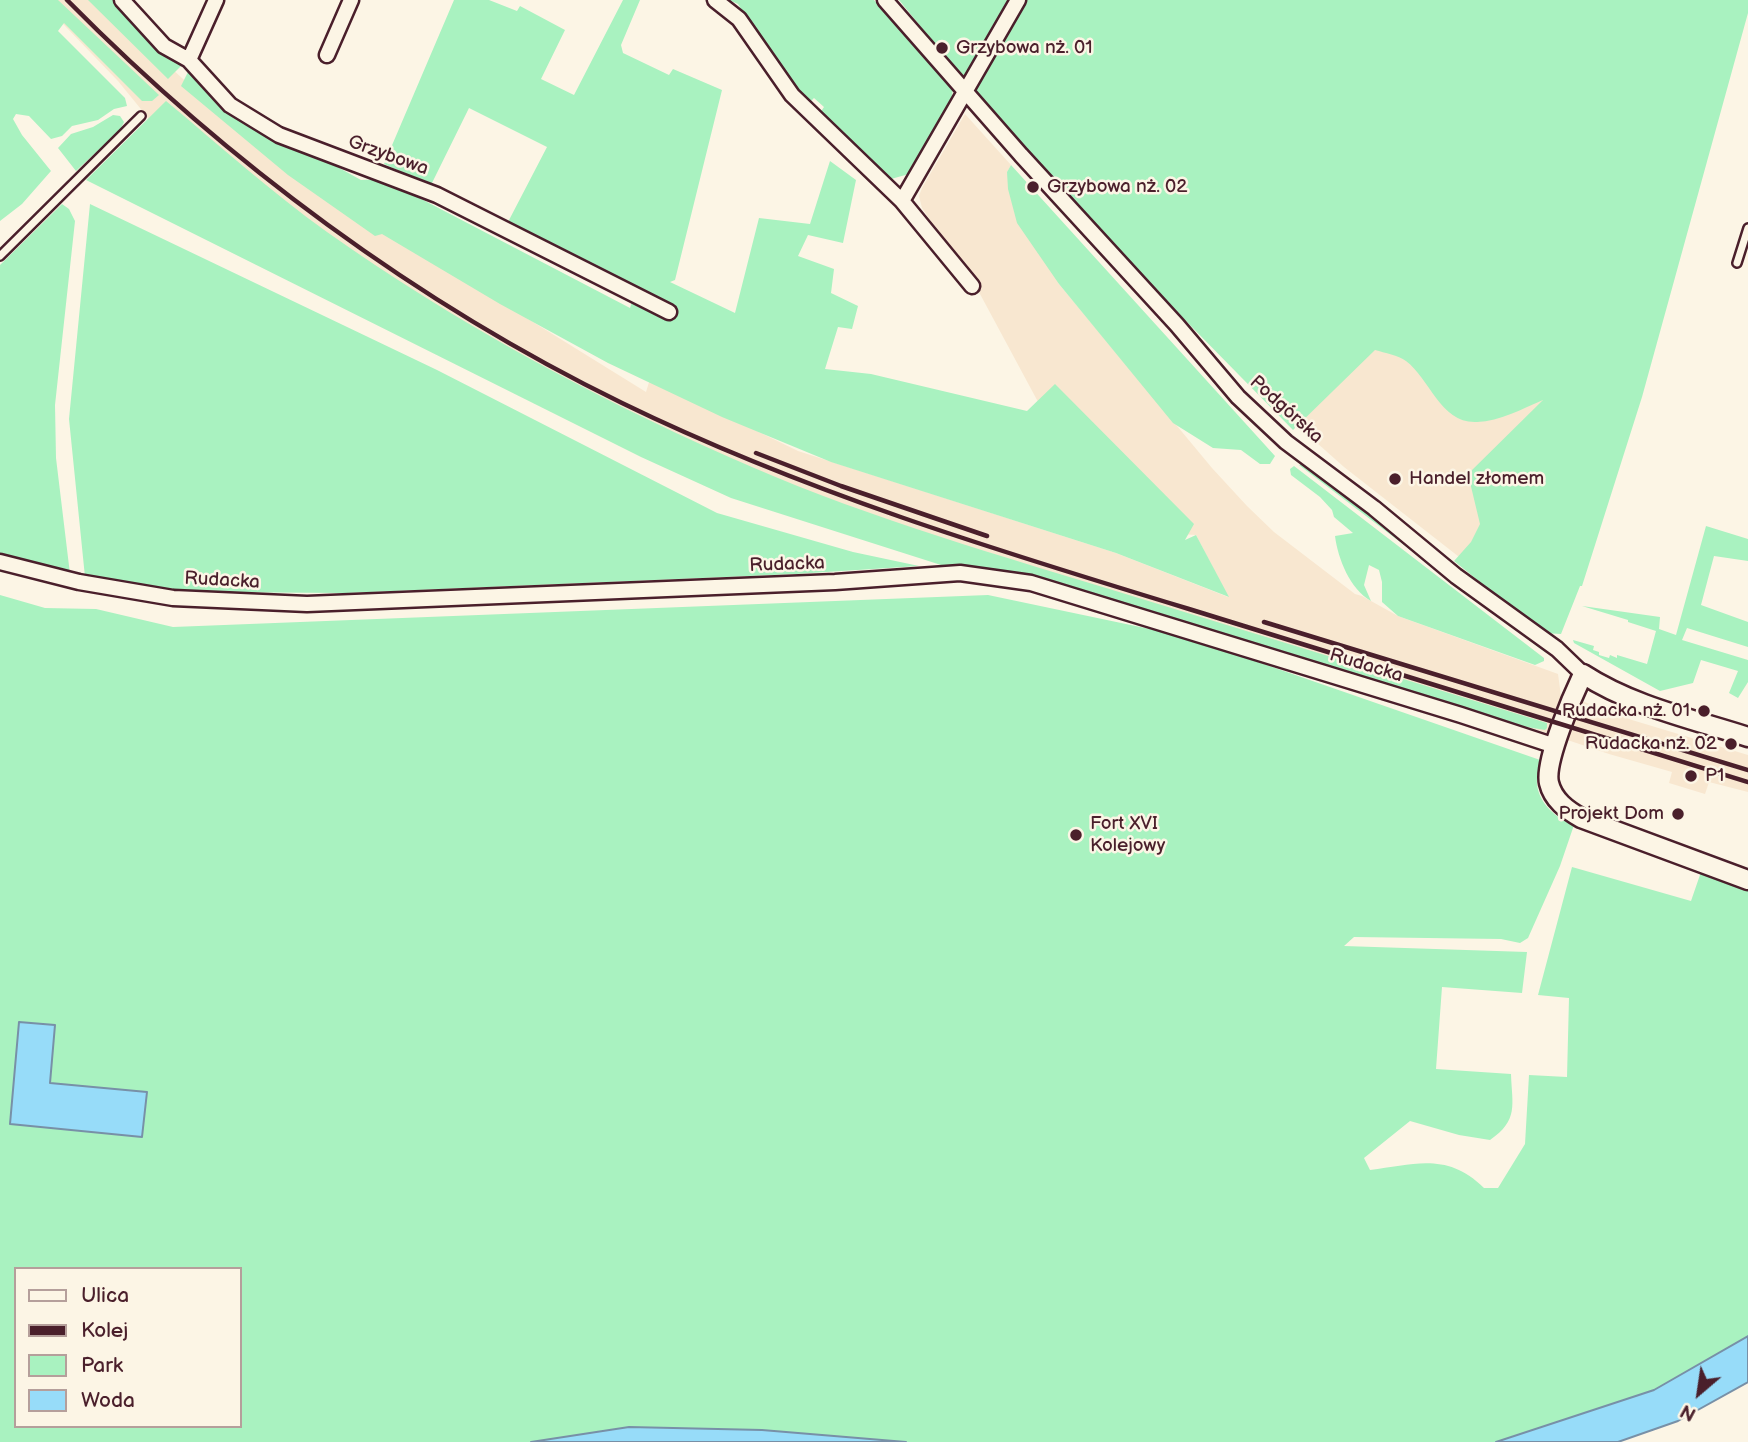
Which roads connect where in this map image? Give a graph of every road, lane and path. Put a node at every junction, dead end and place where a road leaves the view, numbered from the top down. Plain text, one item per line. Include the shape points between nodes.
1 (122, 0) edge
2 (216, 0) edge
3 (351, 0) edge
4 (715, 0) edge
5 (885, 0) edge
6 (1018, 0) edge
7 (327, 55) dead end
8 (189, 60) junction
9 (966, 92) junction
10 (141, 116) dead end
11 (902, 201) junction
12 (1748, 228) edge
13 (0, 256) edge
14 (1737, 263) dead end
15 (972, 286) dead end
16 (669, 312) dead end
17 (0, 562) edge
18 (1583, 674) junction
19 (1748, 737) edge
20 (1555, 746) junction
21 (1748, 880) edge

1 - 8 street, Grzybowa via 163,46
2 - 8 street
3 - 7 street
4 - 11 street via 739,19 792,95
5 - 9 street, Podgórska
6 - 9 street
8 - 16 street, Grzybowa via 230,105 279,135 438,195
9 - 11 street
9 - 18 street, Podgórska via 1238,397 1286,442
10 - 13 lane
11 - 15 street
12 - 14 lane
17 - 20 street, Rudacka via 173,598 307,604 960,573 1031,583
18 - 19 street, Podgórska via 1636,701
18 - 20 street
20 - 21 street via 1548,782 1565,808

